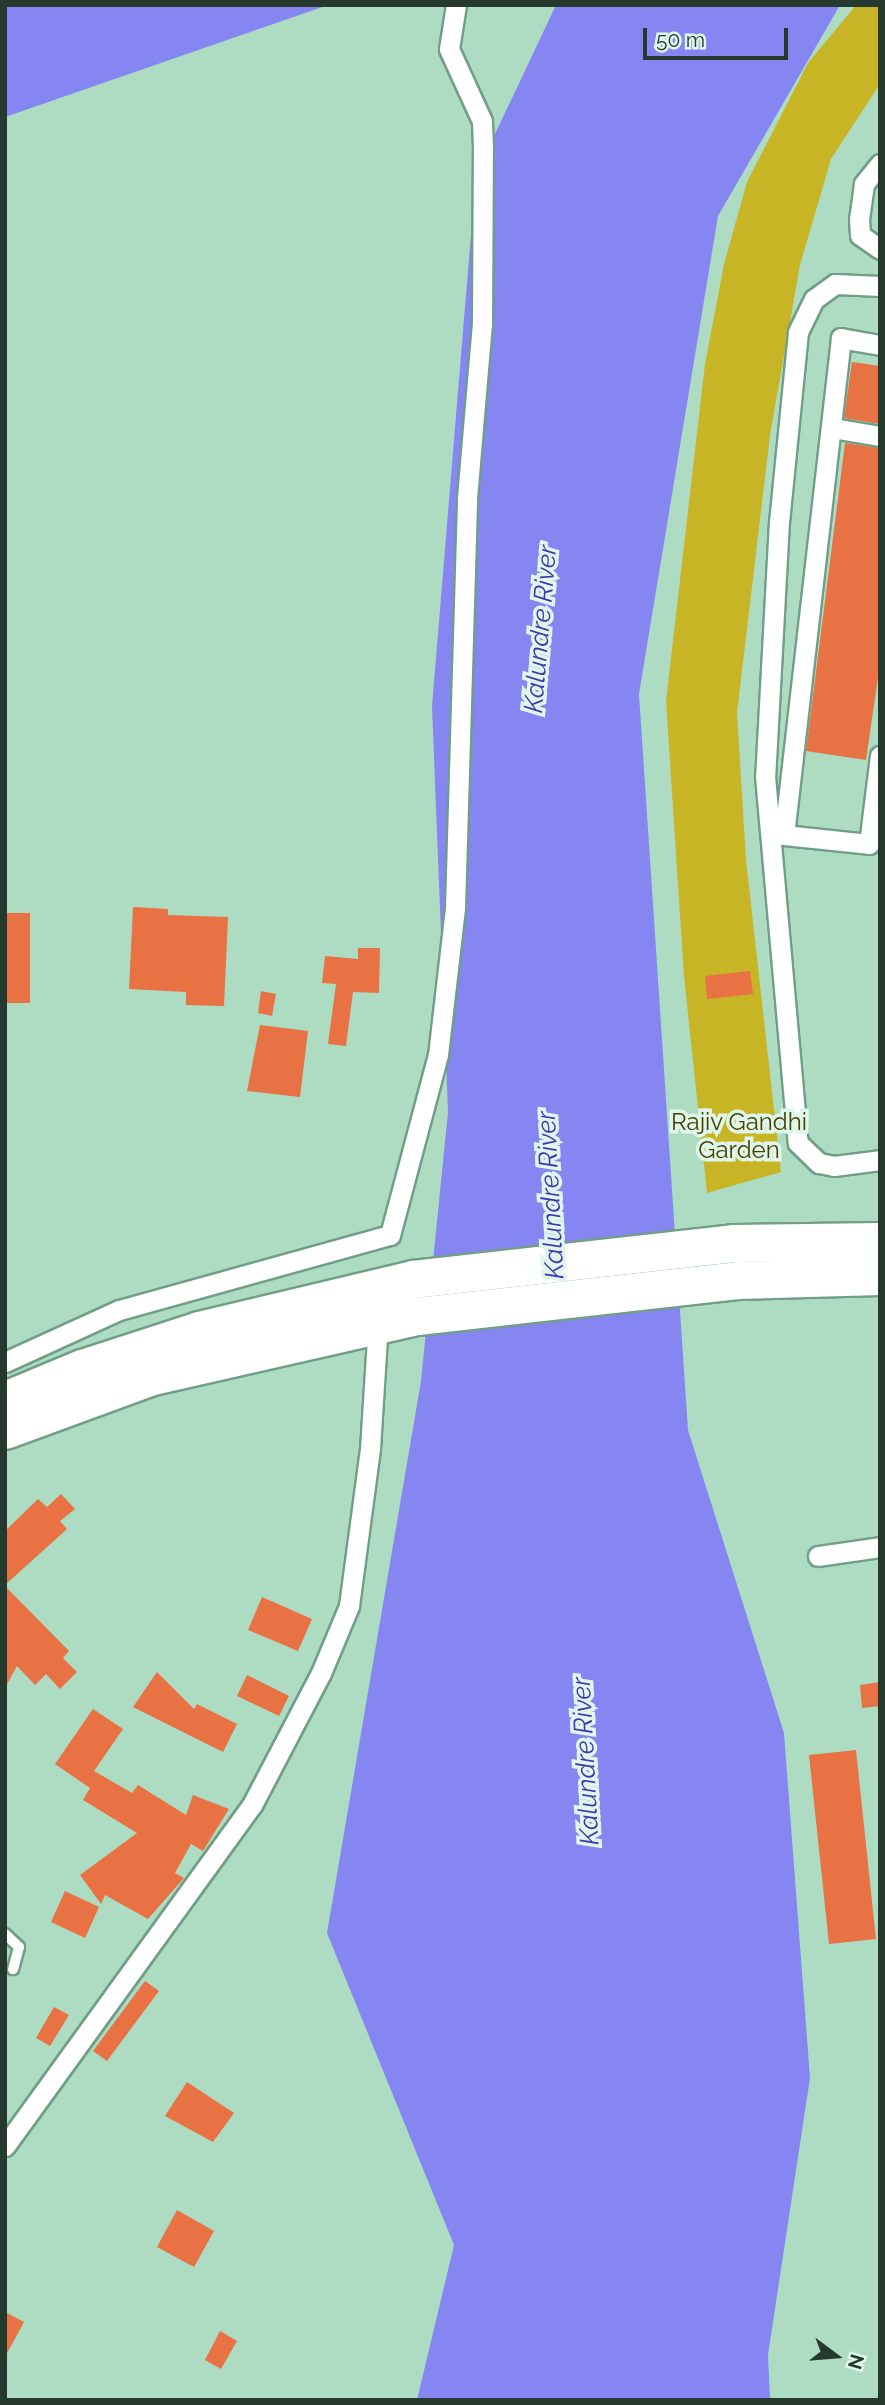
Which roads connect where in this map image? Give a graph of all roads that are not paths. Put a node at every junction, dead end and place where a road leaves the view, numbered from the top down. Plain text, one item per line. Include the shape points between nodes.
1 (456, 5) edge
2 (880, 164) edge
3 (880, 250) edge
4 (880, 286) edge
5 (880, 345) edge
6 (832, 428) junction
7 (880, 436) edge
8 (880, 756) edge
9 (875, 845) edge
10 (880, 1160) edge
11 (880, 1241) edge
12 (880, 1276) edge
13 (378, 1323) junction
14 (5, 1362) edge
15 (5, 1400) edge
16 (5, 1430) edge
17 (880, 1547) edge
18 (818, 1556) dead end
19 (5, 1934) edge
20 (13, 1969) dead end
21 (5, 2146) edge

1 - 14 street via 449,48 482,121 483,149 482,324 467,498 455,907 438,1055 390,1235 120,1310
2 - 3 street via 864,184 859,220 860,235
4 - 10 street via 835,284 814,299 798,332 779,520 765,776 798,1143 827,1165
5 - 6 street via 841,338
6 - 7 street
6 - 9 street via 784,835
8 - 9 street
11 - 15 highway via 733,1243 413,1279 199,1330 82,1368
12 - 13 highway via 737,1280
13 - 16 highway via 152,1376
13 - 21 street via 370,1448 349,1606 321,1673 252,1805
17 - 18 street
19 - 20 lane via 19,1947

